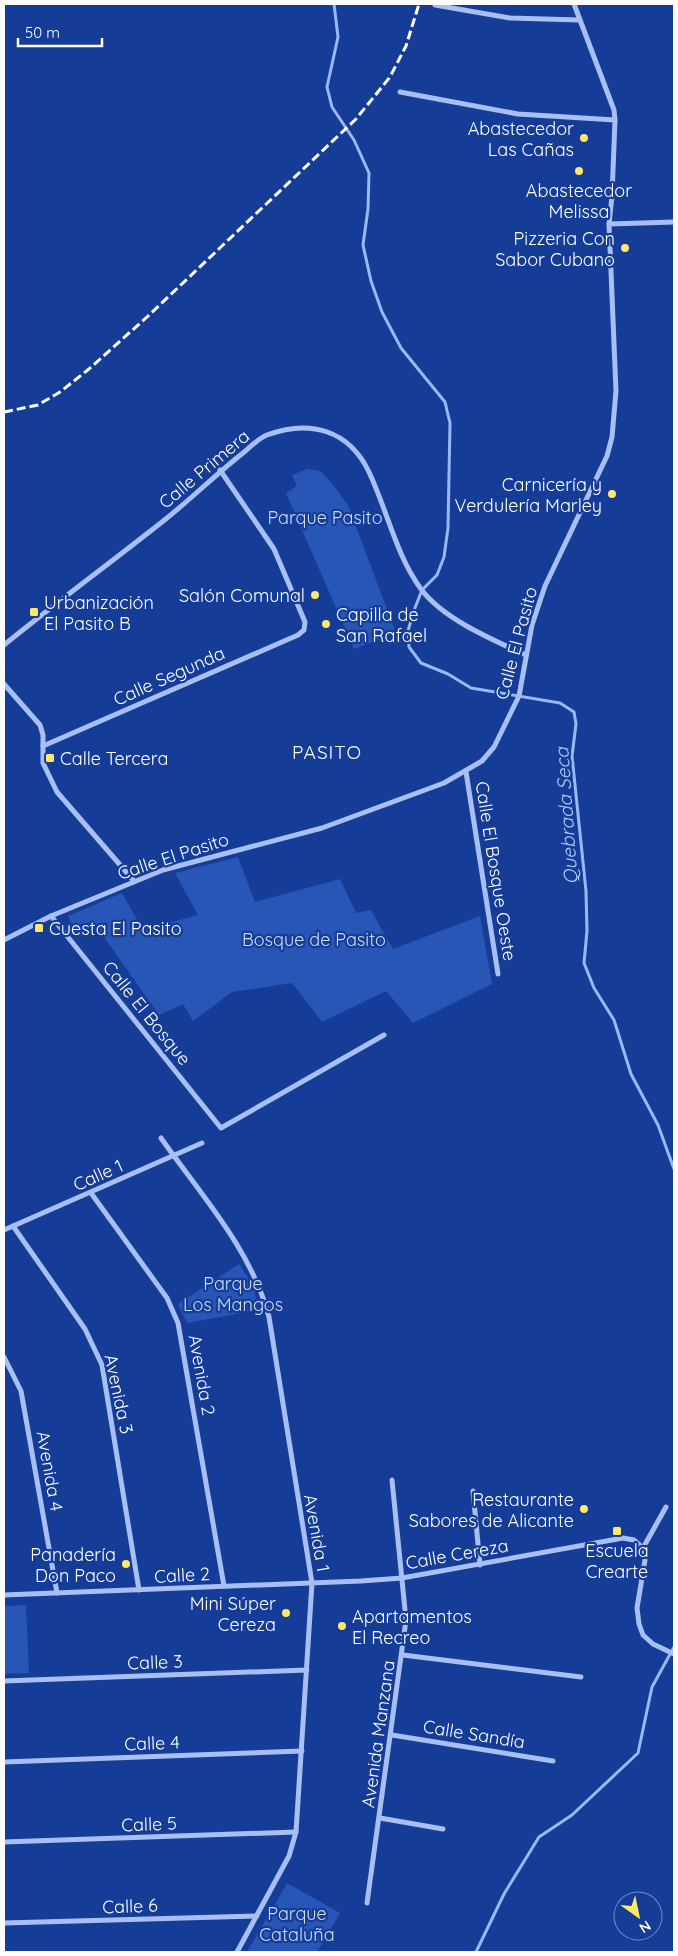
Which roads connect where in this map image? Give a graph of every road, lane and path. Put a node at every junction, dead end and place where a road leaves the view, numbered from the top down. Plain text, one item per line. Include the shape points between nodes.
1 (574, 4) edge
2 (435, 5) dead end
3 (578, 20) junction
4 (400, 92) dead end
5 (615, 120) junction
6 (674, 222) edge
7 (609, 224) junction
8 (220, 470) junction
9 (4, 645) edge
10 (526, 655) junction
11 (4, 684) edge
12 (43, 746) junction
13 (466, 772) junction
14 (134, 881) junction
15 (52, 916) junction
16 (4, 940) edge
17 (498, 974) dead end
18 (384, 1035) dead end
19 (161, 1138) dead end
20 (202, 1143) dead end
21 (174, 1156) junction
22 (91, 1192) junction
23 (13, 1226) junction
24 (4, 1230) edge
25 (4, 1357) edge
26 (392, 1480) dead end
27 (473, 1491) dead end
28 (666, 1507) dead end
29 (643, 1548) junction
30 (480, 1565) junction
31 (402, 1578) junction
32 (361, 1581) joint
33 (312, 1583) junction
34 (224, 1586) junction
35 (139, 1590) junction
36 (57, 1593) junction
37 (4, 1595) edge
38 (674, 1654) edge
39 (403, 1655) junction
40 (307, 1670) junction
41 (580, 1677) dead end
42 (4, 1681) edge
43 (392, 1735) junction
44 (302, 1751) junction
45 (553, 1761) dead end
46 (4, 1762) edge
47 (380, 1818) junction
48 (443, 1829) dead end
49 (296, 1832) junction
50 (4, 1842) edge
51 (367, 1903) dead end
52 (257, 1916) junction
53 (4, 1923) edge
54 (237, 1952) edge

1 - 3 street, Calle El Pasito
2 - 3 street via 510,18
3 - 5 street, Calle El Pasito via 614,110
4 - 5 street via 518,114
5 - 7 street, Calle El Pasito
6 - 7 street
7 - 10 street, Calle El Pasito via 616,391 612,437 607,456 545,586
8 - 9 street, Calle Primera via 163,521
8 - 10 street, Calle Primera via 266,435 297,428 327,431 347,441 368,471 402,554 430,598 473,629
8 - 12 street, Calle Segunda via 274,549 306,622 304,630
10 - 13 street, Calle El Pasito via 519,696 512,712 494,747
11 - 12 street via 40,724
12 - 14 street via 43,763 57,792
13 - 14 street, Calle El Pasito via 322,828 177,865
13 - 17 street, Calle El Bosque Oeste
14 - 15 street, Calle El Pasito
15 - 16 street, Calle El Pasito
15 - 18 street, Calle El Bosque via 221,1128
19 - 21 street, Avenida 1
20 - 21 street, Calle 1
21 - 22 street, Calle 1
21 - 33 street, Avenida 1 via 240,1249 262,1290
22 - 23 street, Calle 1
22 - 34 street, Avenida 2 via 166,1298 178,1323
23 - 24 street, Calle 1
23 - 35 street, Avenida 3 via 85,1329 102,1365
25 - 36 street, Avenida 4 via 21,1391
26 - 31 street, Avenida Manzana
27 - 30 street
28 - 29 street
29 - 30 street, Calle Cereza via 634,1540 623,1538
29 - 38 street via 645,1560 637,1608 639,1624 647,1639
30 - 31 street, Calle Cereza
31 - 32 street, Calle Cereza
31 - 39 street, Avenida Manzana via 406,1620
32 - 33 street, Calle 2
33 - 34 street, Calle 2
33 - 40 street, Avenida 1
34 - 35 street, Calle 2
35 - 36 street, Calle 2
36 - 37 street, Calle 2
39 - 41 street
39 - 43 street, Avenida Manzana
40 - 42 street, Calle 3
40 - 44 street, Avenida 1
43 - 45 street, Calle Sandía
43 - 47 street, Avenida Manzana
44 - 46 street, Calle 4
44 - 49 street, Avenida 1
47 - 48 street
47 - 51 street, Avenida Manzana
49 - 50 street, Calle 5
49 - 52 street, Avenida 1 via 289,1856
52 - 53 street, Calle 6
52 - 54 street, Avenida 1

